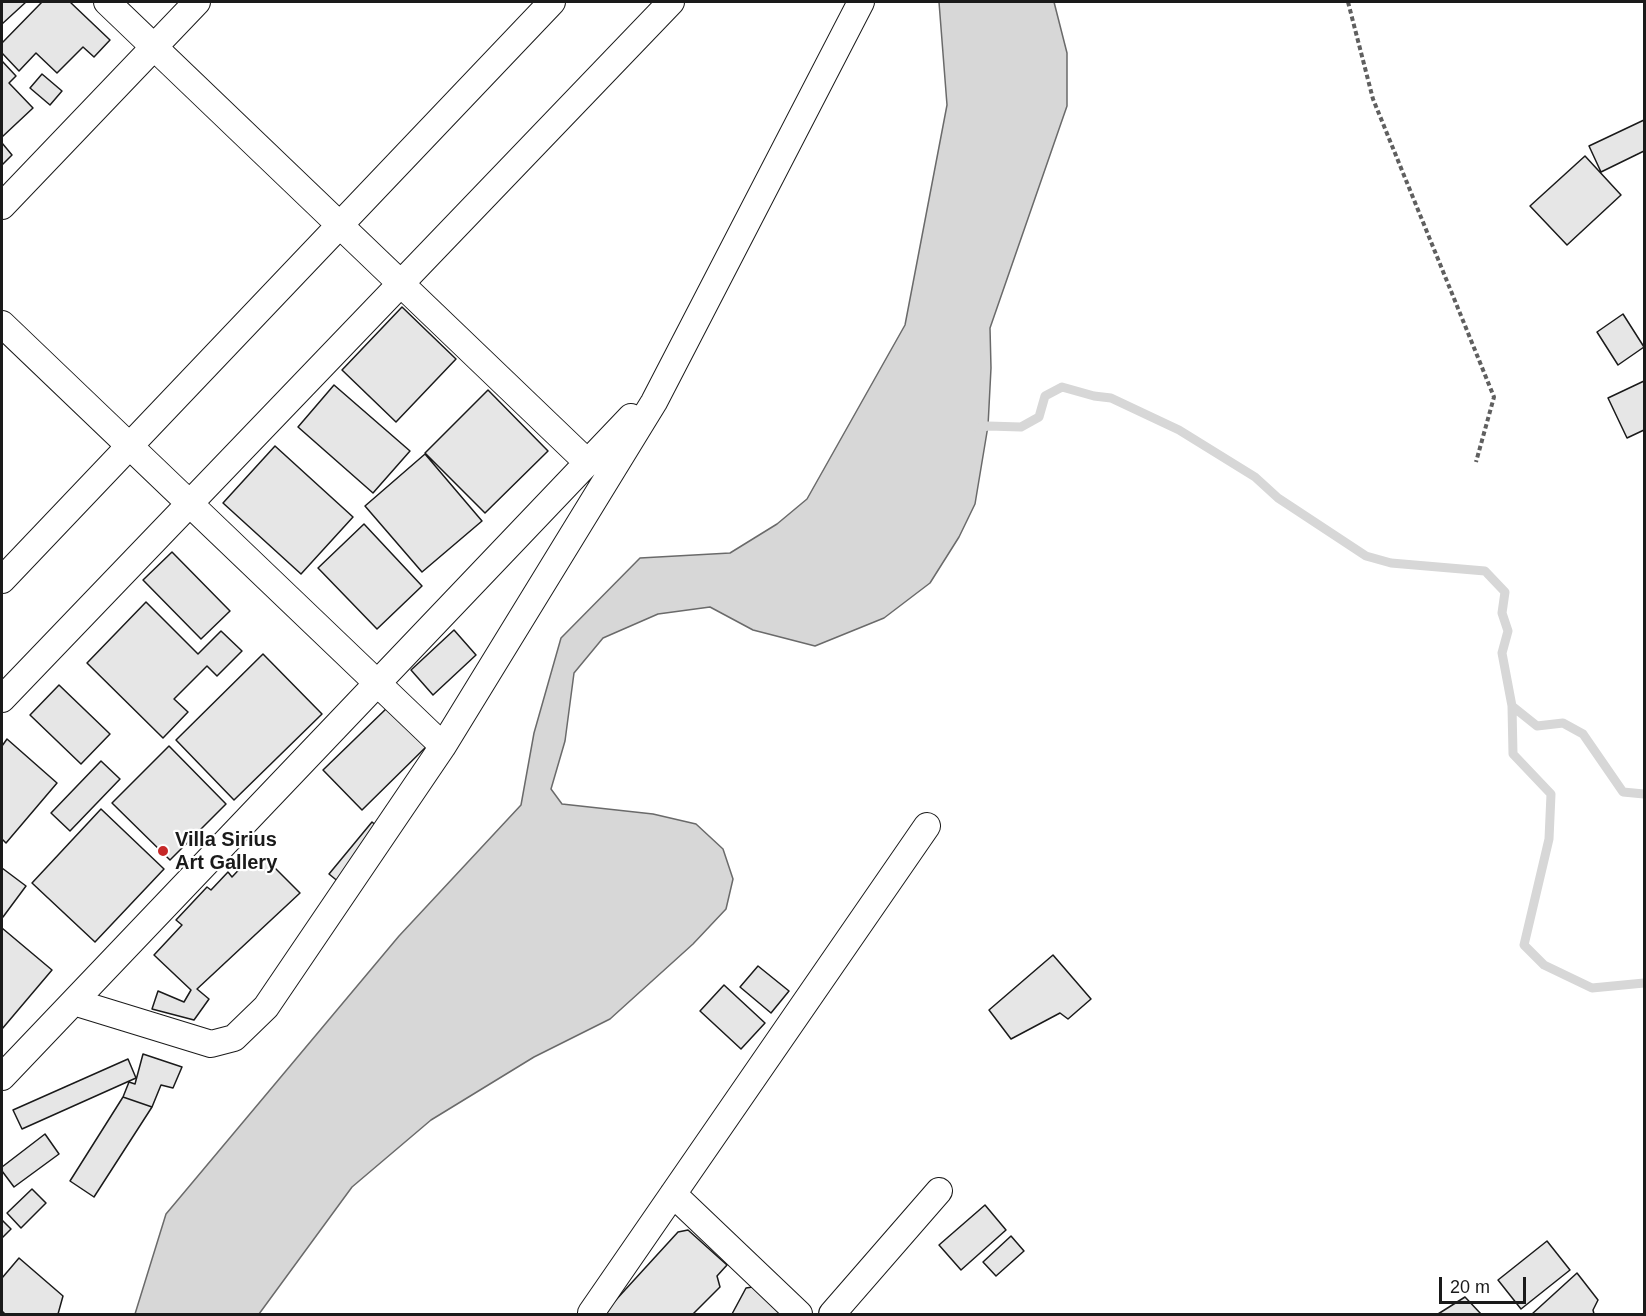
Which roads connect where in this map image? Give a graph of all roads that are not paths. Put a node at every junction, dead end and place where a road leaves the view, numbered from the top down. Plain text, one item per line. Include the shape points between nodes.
1 (107, 2) edge
2 (197, 2) edge
3 (552, 2) edge
4 (671, 2) edge
5 (861, 2) edge
6 (154, 47) junction
7 (2, 206) edge
8 (340, 225) junction
9 (401, 283) junction
10 (2, 324) edge
11 (662, 384) junction
12 (129, 446) junction
13 (588, 463) junction
14 (189, 503) junction
15 (2, 580) edge
16 (379, 684) junction
17 (2, 699) edge
18 (443, 746) junction
19 (927, 826) dead end
20 (74, 1002) junction
21 (2, 1077) edge
22 (939, 1191) dead end
23 (673, 1194) junction
24 (591, 1313) edge
25 (800, 1314) edge
26 (832, 1314) edge

1 - 6 street
2 - 6 street
3 - 8 street
4 - 9 street
5 - 11 street
6 - 7 street
6 - 8 street
8 - 9 street
8 - 12 street
9 - 13 street
9 - 14 street
10 - 12 street
11 - 13 street
11 - 18 street
12 - 14 street
12 - 15 street
13 - 16 street
14 - 16 street
14 - 17 street
16 - 18 street
16 - 20 street
18 - 20 street via 266,1006 234,1038 211,1044
19 - 23 street
20 - 21 street
22 - 26 street
23 - 24 street
23 - 25 street

